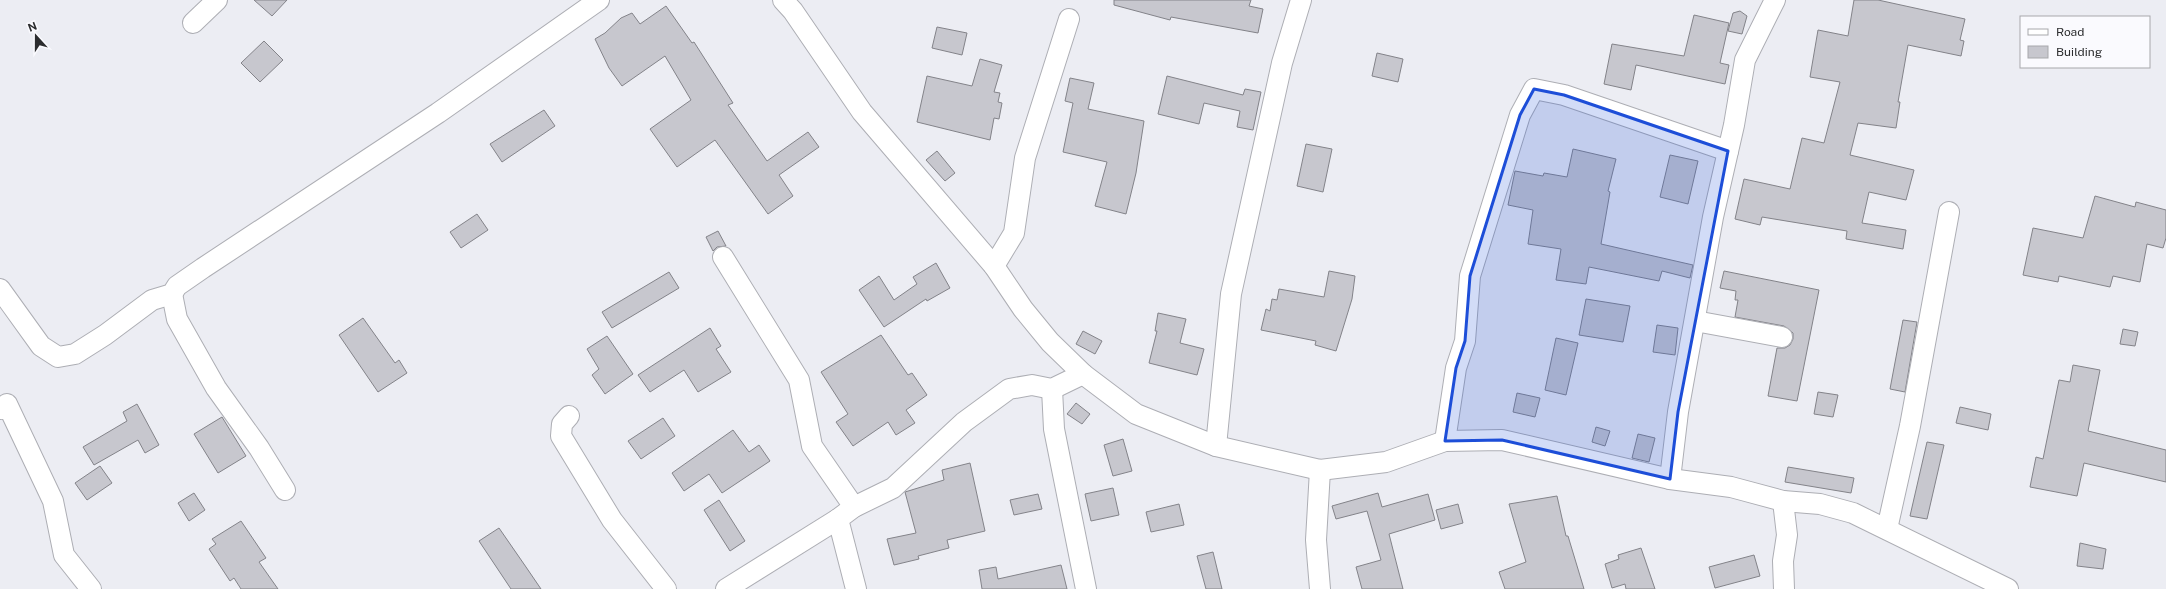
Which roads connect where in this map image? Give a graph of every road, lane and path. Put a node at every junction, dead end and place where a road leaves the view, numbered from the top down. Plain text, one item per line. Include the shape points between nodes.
1 (217, 0) edge
2 (599, 0) edge
3 (1301, 0) edge
4 (1775, 0) edge
5 (791, 4) edge
6 (1069, 19) dead end
7 (193, 23) dead end
8 (1728, 151) junction
9 (1949, 212) dead end
10 (723, 257) dead end
11 (994, 266) junction
12 (0, 289) edge
13 (172, 294) junction
14 (1695, 320) junction
15 (1782, 337) dead end
16 (1082, 374) junction
17 (1052, 389) junction
18 (0, 409) edge
19 (569, 416) dead end
20 (1445, 441) junction
21 (1216, 446) junction
22 (1320, 470) junction
23 (1670, 479) junction
24 (285, 490) dead end
25 (1783, 501) junction
26 (854, 507) junction
27 (838, 519) junction
28 (1887, 530) junction
29 (91, 589) edge
30 (666, 589) edge
31 (726, 589) edge
32 (856, 589) edge
33 (1086, 589) edge
34 (1320, 589) edge
35 (1784, 589) edge
36 (2008, 589) edge

1 - 7 street
2 - 13 street via 438,113 203,268 177,286
3 - 21 street via 1280,71 1231,294
4 - 8 street via 1745,60
5 - 11 street via 862,112
6 - 11 street via 1025,158 1014,233
8 - 14 street via 1713,217
8 - 20 street via 1564,95 1534,89 1520,115 1470,276 1465,341 1456,368
9 - 28 street via 1910,426
10 - 26 street via 799,380 812,446
11 - 16 street via 1050,342
12 - 13 street via 41,346 58,357 75,354 152,300
13 - 24 street via 177,319 216,388
14 - 15 street
14 - 23 street via 1678,412
16 - 17 street
16 - 21 street via 1136,414
17 - 26 street via 1032,384 1010,389 964,422 893,488
17 - 33 street via 1054,430
18 - 29 street via 7,404 53,501 64,554
19 - 30 street via 562,424 561,436 612,520
20 - 22 street via 1386,462
20 - 23 street via 1502,440
21 - 22 street
22 - 34 street via 1316,540
23 - 25 street via 1731,487
25 - 28 street via 1820,504 1853,513
25 - 35 street via 1787,535 1783,561
26 - 27 street
27 - 31 street
27 - 32 street
28 - 36 street

